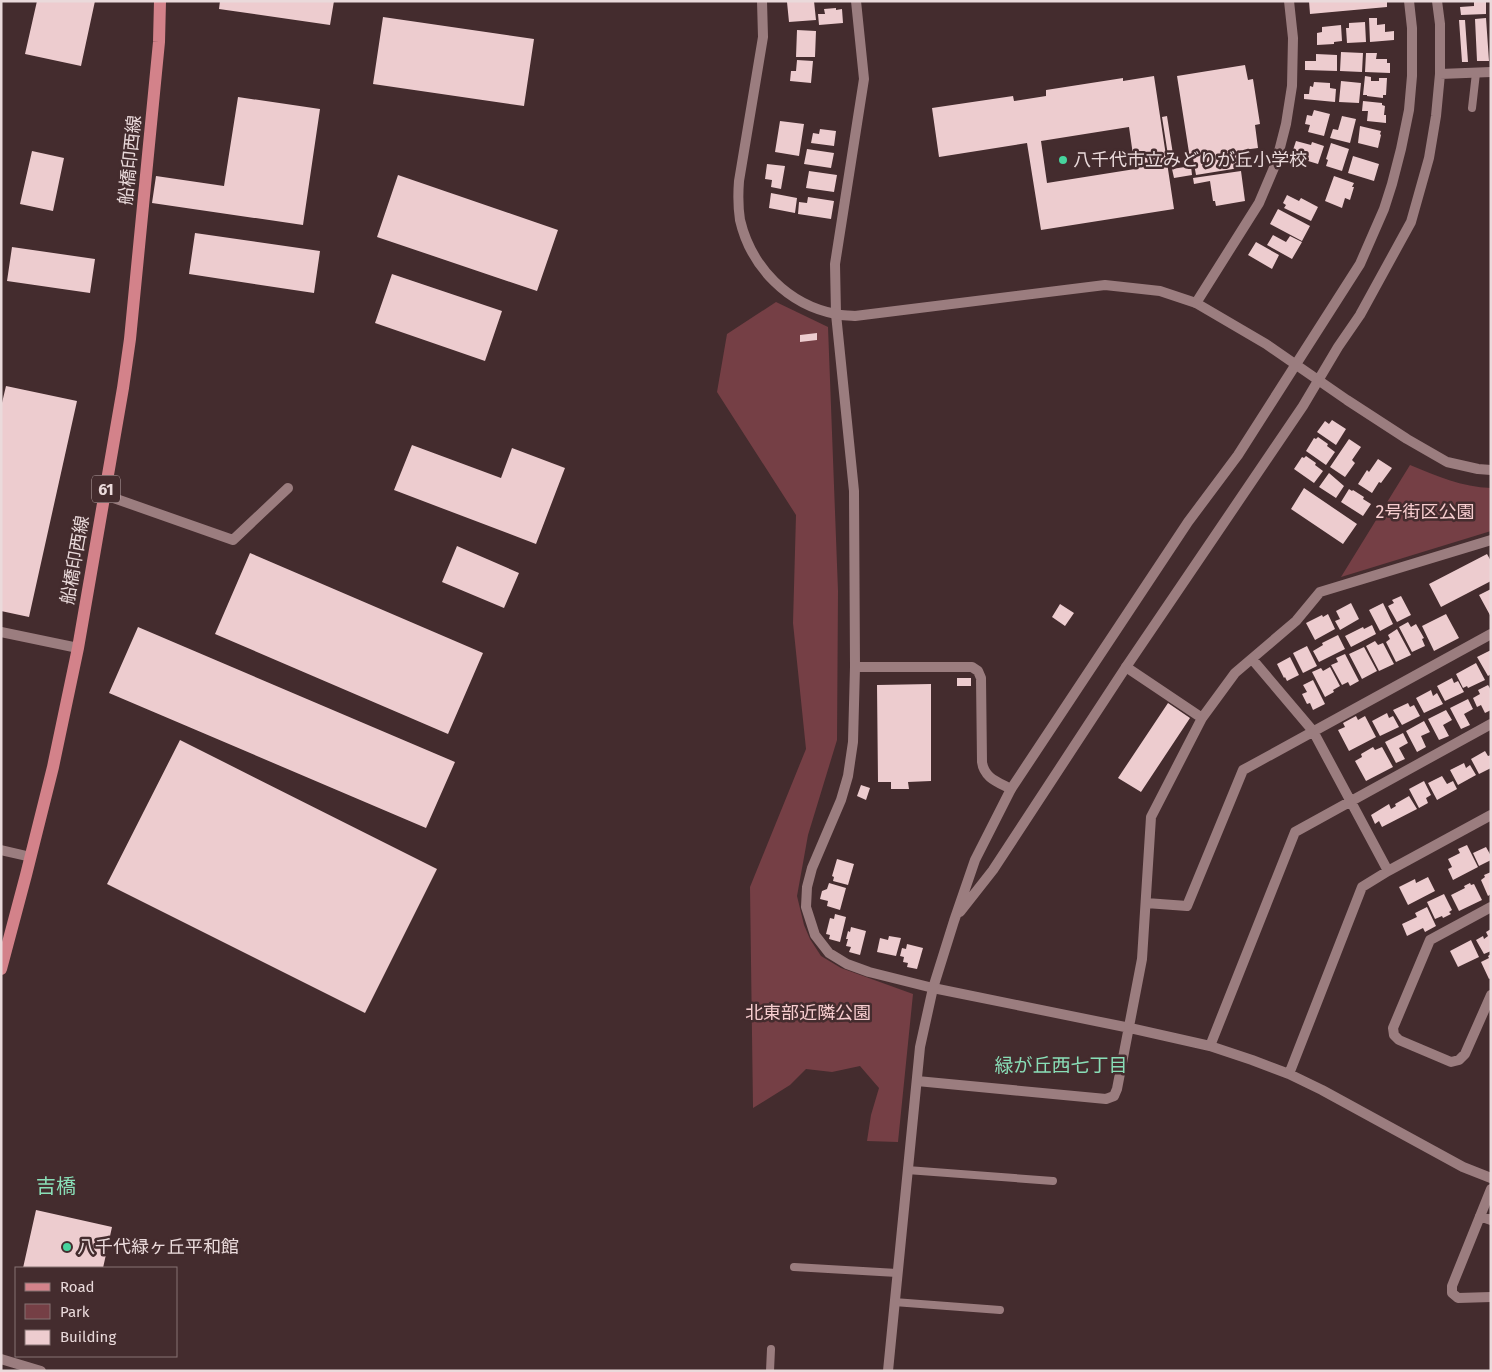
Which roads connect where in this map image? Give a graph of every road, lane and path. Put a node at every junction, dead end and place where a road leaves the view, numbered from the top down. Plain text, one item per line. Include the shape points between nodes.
1 (160, 1) edge
2 (762, 1) edge
3 (856, 1) edge
4 (1289, 1) edge
5 (1409, 1) edge
6 (1438, 1) edge
7 (1491, 72) edge
8 (1476, 73) junction
9 (1440, 74) junction
10 (1472, 108) dead end
11 (1196, 303) junction
12 (836, 314) junction
13 (1296, 365) junction
14 (1318, 380) junction
15 (1491, 470) edge
16 (288, 488) dead end
17 (105, 495) junction
18 (1491, 540) edge
19 (1, 632) edge
20 (1491, 634) edge
21 (78, 648) junction
22 (1252, 659) junction
23 (855, 667) junction
24 (1126, 667) junction
25 (1202, 718) junction
26 (1491, 724) edge
27 (1313, 731) junction
28 (1011, 789) junction
29 (1350, 800) junction
30 (1491, 815) edge
31 (1, 850) edge
32 (31, 857) junction
33 (1388, 871) junction
34 (1146, 903) junction
35 (1491, 907) edge
36 (954, 920) junction
37 (1, 969) edge
38 (933, 988) junction
39 (1491, 995) edge
40 (1130, 1028) junction
41 (1210, 1046) junction
42 (1289, 1074) junction
43 (917, 1081) junction
44 (907, 1170) junction
45 (1491, 1178) edge
46 (1053, 1181) dead end
47 (1491, 1188) edge
48 (1480, 1216) junction
49 (1491, 1220) edge
50 (794, 1268) dead end
51 (897, 1273) junction
52 (1491, 1297) edge
53 (894, 1302) junction
54 (1000, 1310) dead end
55 (771, 1349) dead end
56 (1, 1359) edge
57 (41, 1371) edge
58 (770, 1371) edge
59 (888, 1371) edge

1 - 17 main road, 船橋印西線 / 61 via 159,42 130,339
2 - 12 street via 763,37 739,181 740,218 746,240 769,278 791,296
3 - 12 street via 864,79 835,264
4 - 11 street via 1293,38 1292,86 1276,163 1259,203
5 - 13 street via 1412,76 1409,110 1392,184 1360,264
6 - 9 street
7 - 8 street
8 - 9 street
8 - 10 lane
9 - 14 street via 1429,158 1411,222 1360,315
11 - 12 street via 1160,291 1105,285 855,316
11 - 13 street
12 - 23 street via 854,490
13 - 14 street
13 - 28 street
14 - 15 street via 1446,462
14 - 24 street
16 - 17 street via 233,540
17 - 21 main road, 船橋印西線 / 61
18 - 22 street via 1320,592 1296,620
19 - 21 street
20 - 27 street
21 - 32 main road, 船橋印西線 / 61
22 - 25 street via 1235,673
22 - 27 street
23 - 28 street via 972,668 978,671 981,678 983,770
23 - 38 street via 853,742 848,776 812,868 806,907 815,935 829,953 847,964
24 - 25 street
24 - 36 street via 993,870
25 - 34 street via 1151,817
26 - 29 street
27 - 29 street
27 - 34 street via 1242,770 1187,906
28 - 36 street via 975,860
29 - 33 street
29 - 41 street via 1295,832
30 - 33 street
31 - 32 street
32 - 37 main road, 船橋印西線 / 61
33 - 42 street via 1362,887
34 - 40 street via 1142,959
35 - 39 street via 1430,940 1393,1028 1394,1035 1451,1062 1459,1060 1465,1054
36 - 38 street
38 - 40 street
38 - 43 street via 920,1047
40 - 41 street
40 - 43 street via 1118,1089 1106,1100
41 - 42 street
42 - 45 street via 1463,1167
43 - 44 street
44 - 46 lane
44 - 51 street
47 - 48 street
48 - 49 street
48 - 52 street via 1452,1293 1458,1298
50 - 51 lane
51 - 53 street
53 - 54 lane
53 - 59 street
55 - 58 lane
56 - 57 street

